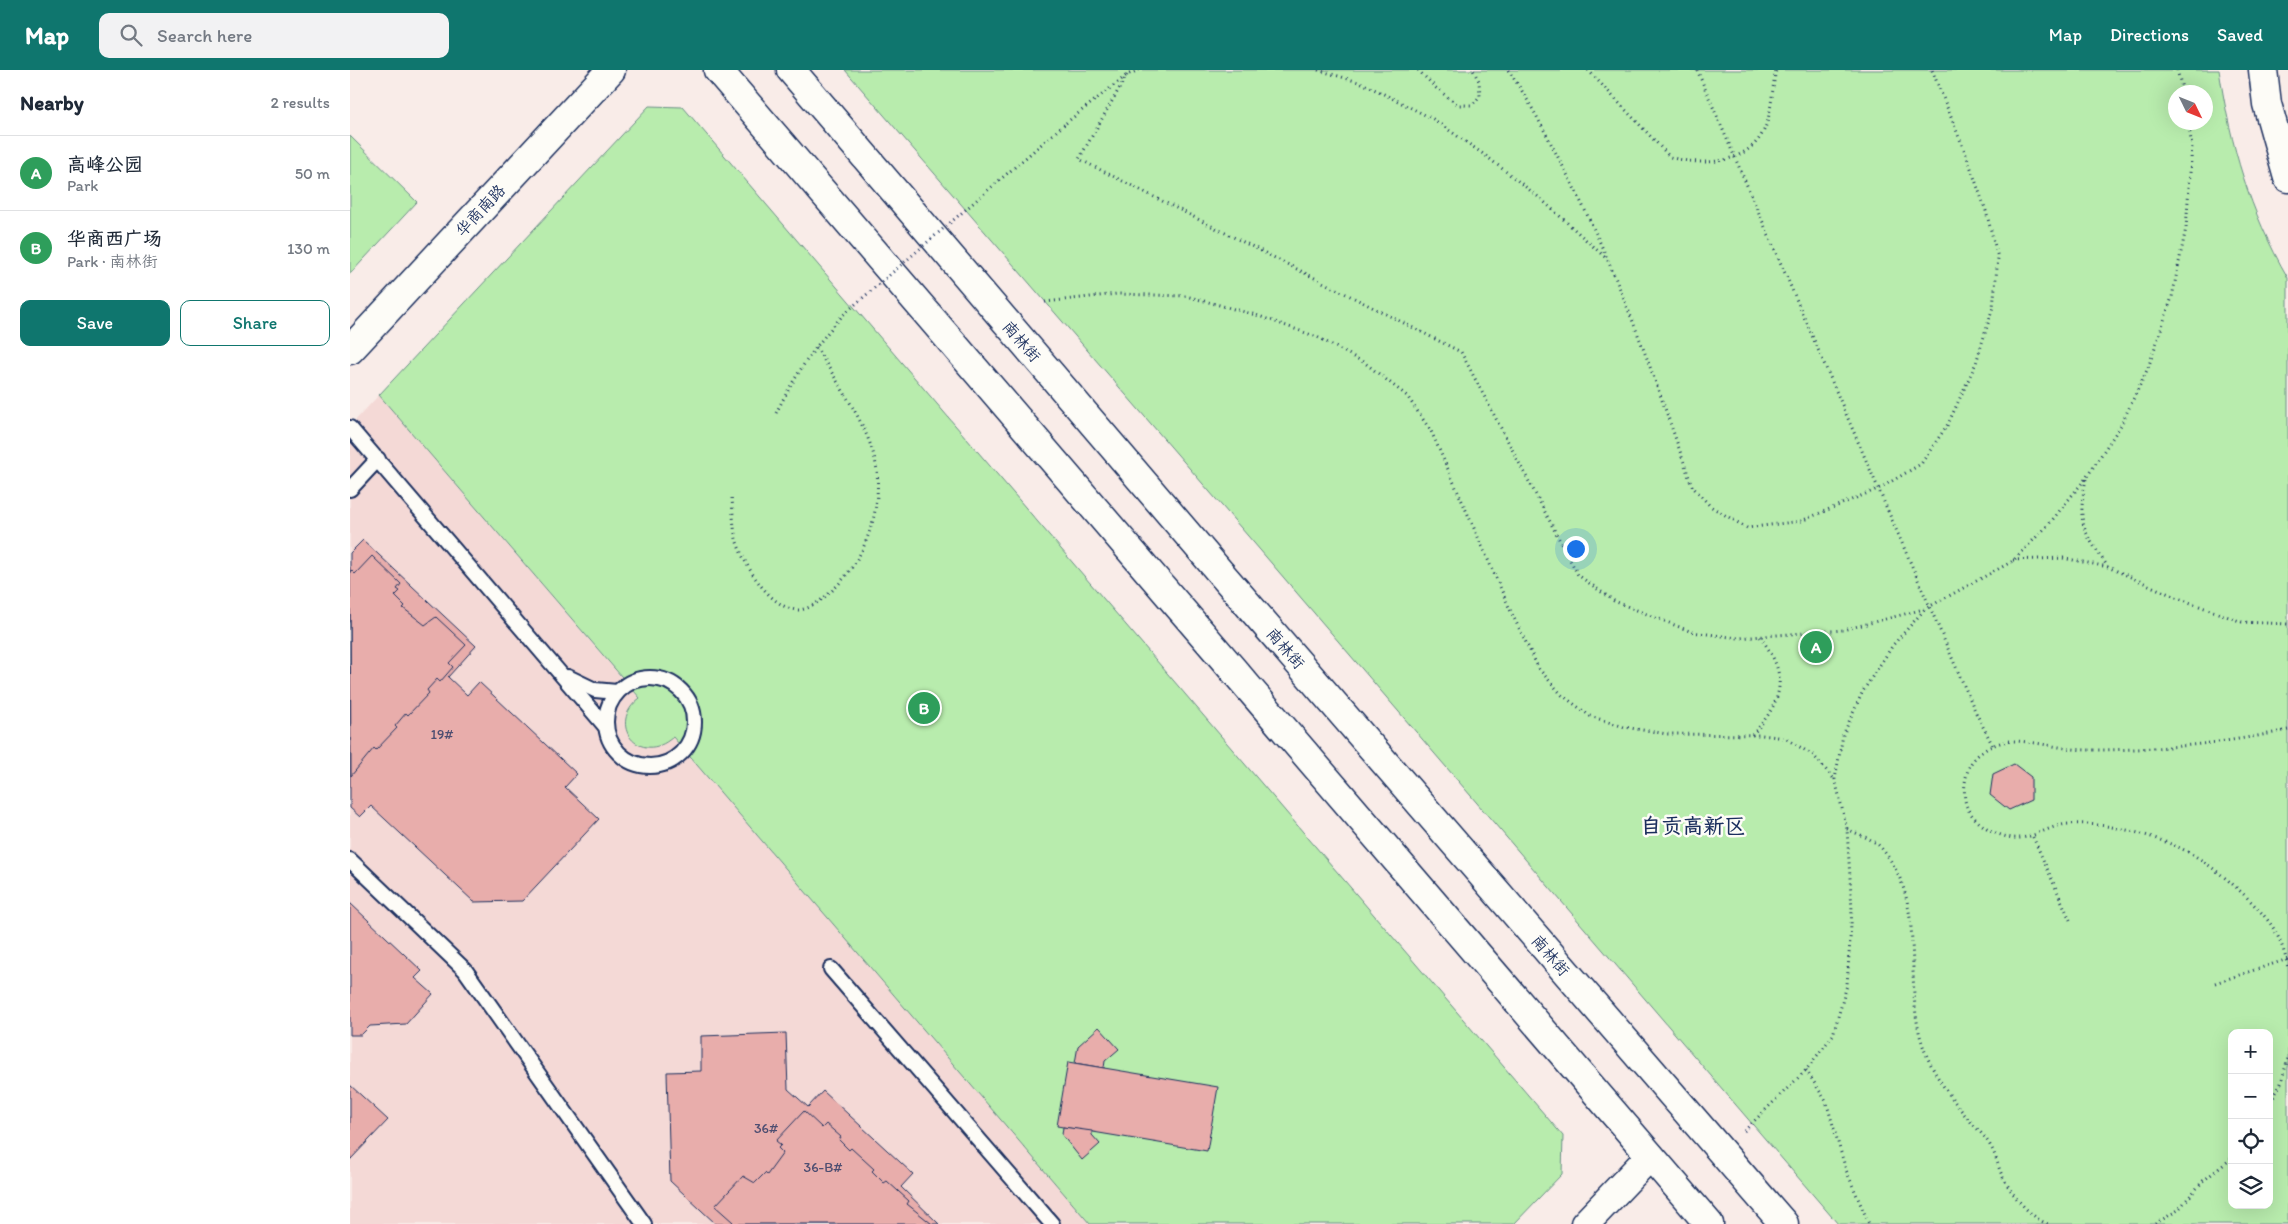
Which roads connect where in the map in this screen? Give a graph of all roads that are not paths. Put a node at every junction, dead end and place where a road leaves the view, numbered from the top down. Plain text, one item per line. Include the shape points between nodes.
1 (611, 70) edge
2 (718, 70) edge
3 (791, 70) edge
4 (2263, 70) edge
5 (2288, 178) edge
6 (350, 350) edge
7 (350, 428) edge
8 (378, 460) junction
9 (350, 489) edge
10 (556, 668) junction
11 (617, 692) junction
12 (606, 727) junction
13 (350, 860) edge
14 (831, 969) dead end
15 (1650, 1156) junction
16 (644, 1224) edge
17 (1052, 1224) edge
18 (1585, 1224) edge
19 (1709, 1224) edge
20 (1784, 1224) edge

1 - 6 main road, 华商南路
2 - 15 main road
3 - 20 main road, 南林街
4 - 5 main road via 2267,104
7 - 8 lane
8 - 9 lane
8 - 10 lane
10 - 11 lane via 586,686
10 - 12 lane
11 - 12 lane via 608,708
11 - 12 lane via 642,678 672,683 692,706 695,721 692,736 685,750 673,760 658,766 643,766 628,761 616,751
13 - 16 lane via 465,970
14 - 17 lane
15 - 18 main road
15 - 19 main road

